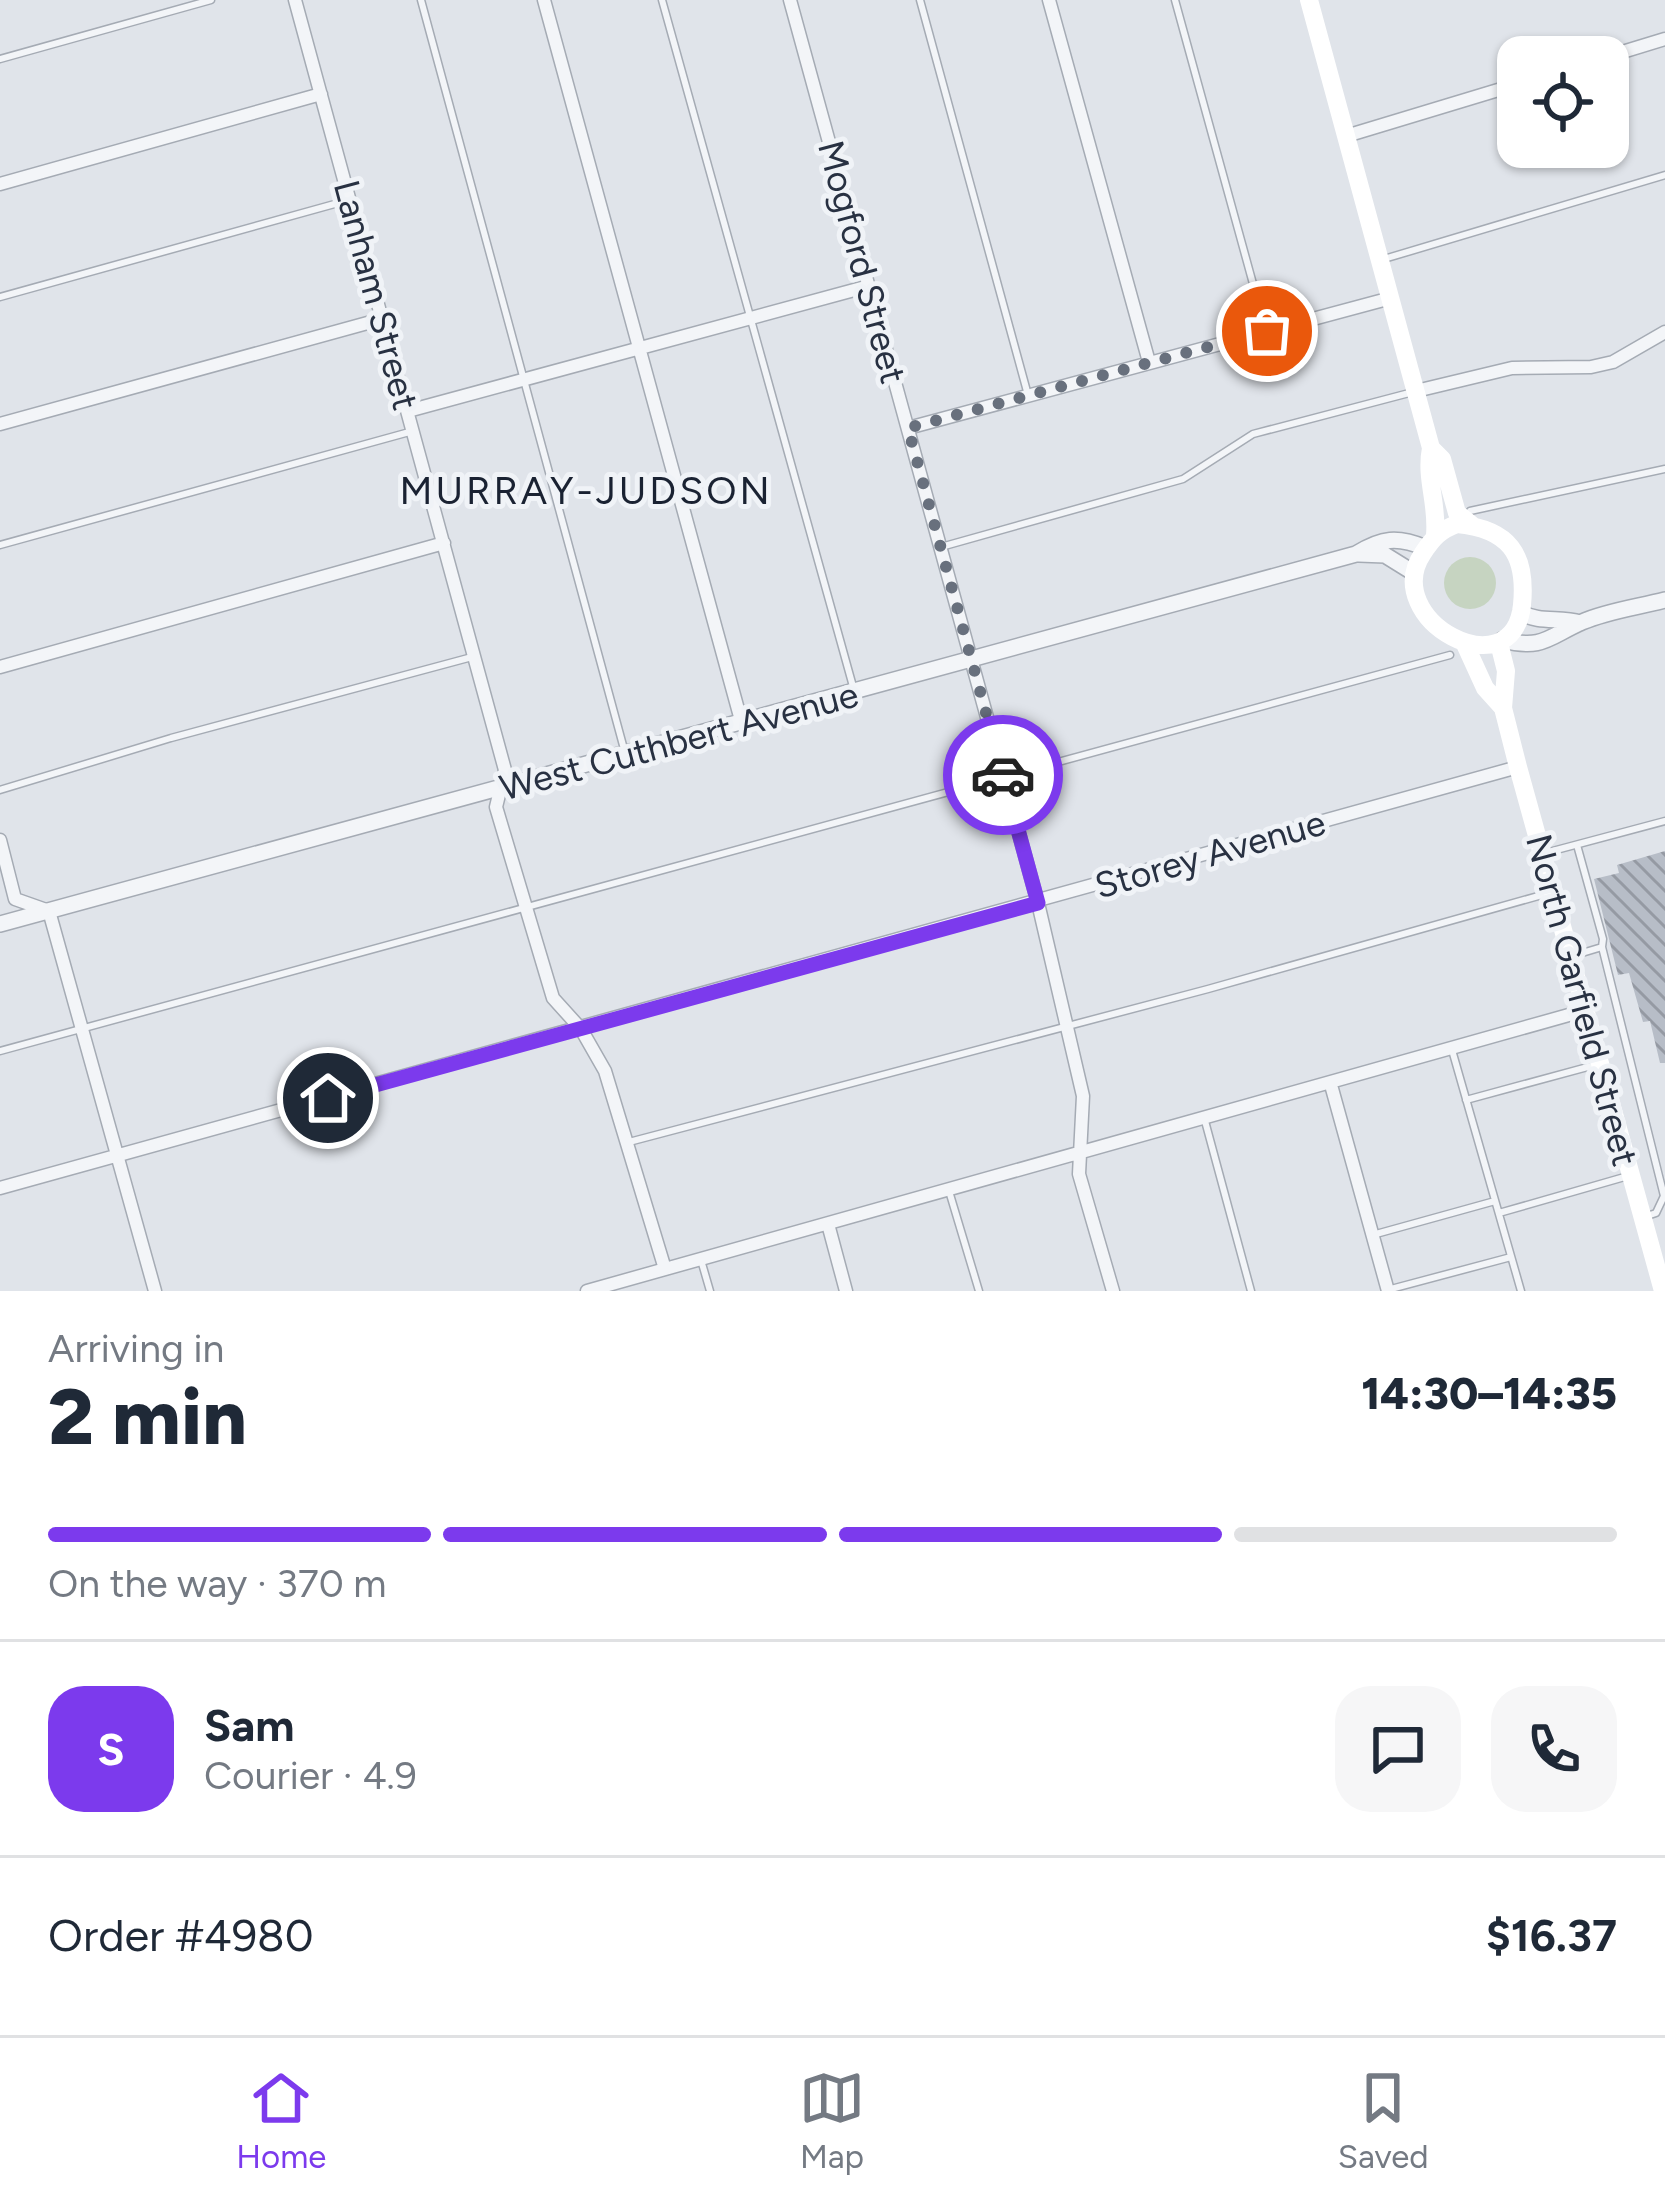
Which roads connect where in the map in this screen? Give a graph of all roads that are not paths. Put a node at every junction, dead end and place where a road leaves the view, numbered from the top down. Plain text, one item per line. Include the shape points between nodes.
1 (212, 0) edge
2 (295, 0) edge
3 (421, 0) edge
4 (544, 0) edge
5 (662, 0) edge
6 (790, 0) edge
7 (920, 0) edge
8 (1049, 0) edge
9 (1175, 0) edge
10 (1310, 0) edge
11 (1665, 39) edge
12 (1629, 50) edge
13 (0, 59) edge
14 (1497, 90) edge
15 (321, 94) junction
16 (1346, 136) junction
17 (1665, 175) edge
18 (0, 184) edge
19 (350, 200) junction
20 (1381, 260) junction
21 (868, 286) junction
22 (0, 297) edge
23 (1391, 298) junction
24 (750, 318) junction
25 (382, 319) junction
26 (1267, 331) junction
27 (1665, 332) edge
28 (639, 348) junction
29 (1149, 362) junction
30 (524, 380) junction
31 (1416, 391) junction
32 (1028, 395) junction
33 (408, 411) junction
34 (0, 424) edge
35 (908, 428) junction
36 (414, 431) junction
37 (1431, 448) junction
38 (1665, 469) edge
39 (1472, 519) junction
40 (1431, 542) junction
41 (444, 543) junction
42 (0, 545) edge
43 (940, 548) junction
44 (1356, 554) junction
45 (1414, 573) junction
46 (1665, 600) edge
47 (1521, 613) junction
48 (1580, 623) junction
49 (1501, 641) junction
50 (1457, 649) junction
51 (475, 656) junction
52 (971, 661) junction
53 (0, 667) edge
54 (854, 693) junction
55 (1504, 708) junction
56 (742, 724) junction
57 (626, 755) junction
58 (1518, 767) junction
59 (1004, 777) junction
60 (501, 789) junction
61 (0, 790) edge
62 (1665, 821) edge
63 (0, 840) edge
64 (1577, 845) junction
65 (1542, 854) junction
66 (1552, 892) junction
67 (1038, 903) junction
68 (524, 908) junction
69 (49, 911) junction
70 (0, 924) edge
71 (1601, 947) junction
72 (1569, 957) junction
73 (1583, 1011) junction
74 (1066, 1025) junction
75 (81, 1027) junction
76 (581, 1028) junction
77 (1452, 1050) junction
78 (0, 1051) edge
79 (1598, 1064) junction
80 (1331, 1085) junction
81 (1466, 1100) junction
82 (1204, 1119) junction
83 (628, 1143) junction
84 (1654, 1151) junction
85 (1080, 1153) junction
86 (1665, 1153) edge
87 (117, 1156) junction
88 (1630, 1175) junction
89 (0, 1188) edge
90 (949, 1190) junction
91 (1495, 1201) junction
92 (1498, 1213) junction
93 (1654, 1213) edge
94 (827, 1225) junction
95 (1372, 1235) junction
96 (1511, 1257) junction
97 (701, 1259) junction
98 (665, 1269) junction
99 (1388, 1290) edge
100 (155, 1291) edge
101 (587, 1291) edge
102 (710, 1291) edge
103 (846, 1291) edge
104 (979, 1291) edge
105 (1113, 1291) edge
106 (1251, 1291) edge
107 (1521, 1291) edge
108 (1663, 1291) edge

1 - 13 lane
2 - 15 street, Lanham Street
3 - 30 lane
4 - 28 street
5 - 24 lane
6 - 21 street, Mogford Street
7 - 32 lane
8 - 29 street
9 - 26 lane
10 - 16 main road
11 - 12 street
14 - 16 street
15 - 18 street
15 - 19 street, Lanham Street
16 - 20 main road
17 - 20 lane
19 - 22 lane
19 - 25 street, Lanham Street
20 - 23 main road
21 - 24 street
21 - 35 street, Mogford Street
23 - 26 street
23 - 31 main road
24 - 28 street
24 - 54 lane
25 - 33 street, Lanham Street
25 - 34 street
26 - 29 street
27 - 31 street via 1591,368 1513,368
28 - 30 street
28 - 56 street
29 - 32 street
30 - 33 street
30 - 57 lane
31 - 37 main road
31 - 43 lane via 1253,434 1183,479
32 - 35 street
33 - 36 street, Lanham Street
35 - 43 street, Mogford Street
36 - 41 street, Lanham Street
36 - 42 lane
37 - 39 main road via 1442,459 1456,513
37 - 40 main road
38 - 39 lane
39 - 40 main road
39 - 47 main road via 1519,557
40 - 44 street, West Cuthbert Avenue via 1379,540
40 - 45 main road
41 - 51 street, Lanham Street
41 - 53 street
43 - 52 street, Mogford Street
44 - 45 street via 1384,555
44 - 52 street, West Cuthbert Avenue
45 - 50 main road via 1419,604
46 - 48 street
47 - 48 street
47 - 49 main road
48 - 49 street via 1525,645
49 - 50 main road
49 - 55 main road
50 - 55 main road
50 - 59 lane
51 - 60 street, Lanham Street via 505,770
51 - 61 lane
52 - 54 street, West Cuthbert Avenue
52 - 59 street, Mogford Street
54 - 56 street, West Cuthbert Avenue
55 - 58 main road, North Garfield Street
56 - 57 street, West Cuthbert Avenue
57 - 60 street, West Cuthbert Avenue
58 - 65 main road, North Garfield Street
58 - 67 street, Storey Avenue
59 - 67 street, Mogford Street
59 - 68 lane
60 - 68 street, Lanham Street via 496,807
60 - 69 street, West Cuthbert Avenue
62 - 64 lane
63 - 69 street via 15,899
64 - 65 lane
64 - 71 lane
65 - 66 main road, North Garfield Street
66 - 72 main road, North Garfield Street
66 - 74 lane
67 - 74 street, Mogford Street
67 - 76 street, Storey Avenue
68 - 75 lane
68 - 76 street, Lanham Street via 553,998
69 - 70 street, West Cuthbert Avenue
69 - 75 street
71 - 72 lane
71 - 84 lane
72 - 73 main road, North Garfield Street
73 - 77 street
73 - 79 main road, North Garfield Street
74 - 83 lane
74 - 85 street, Mogford Street via 1083,1096
75 - 78 lane
75 - 87 street
76 - 83 street, Lanham Street
76 - 87 street, Storey Avenue
77 - 80 street
77 - 81 lane
79 - 81 lane
79 - 88 main road, North Garfield Street
80 - 82 street
80 - 95 street
81 - 91 lane
82 - 85 street
82 - 106 lane
83 - 98 street, Lanham Street
84 - 86 lane
84 - 93 lane via 1664,1196
85 - 90 street
85 - 105 street, Mogford Street
87 - 89 street, Storey Avenue
87 - 100 street
88 - 92 lane
88 - 93 main road, North Garfield Street
90 - 94 street
90 - 104 lane
91 - 92 lane
91 - 95 lane
92 - 96 lane
93 - 108 main road, North Garfield Street
94 - 97 street
94 - 103 street
95 - 99 street
96 - 99 lane
96 - 107 lane
97 - 98 street
97 - 102 lane
98 - 101 street

